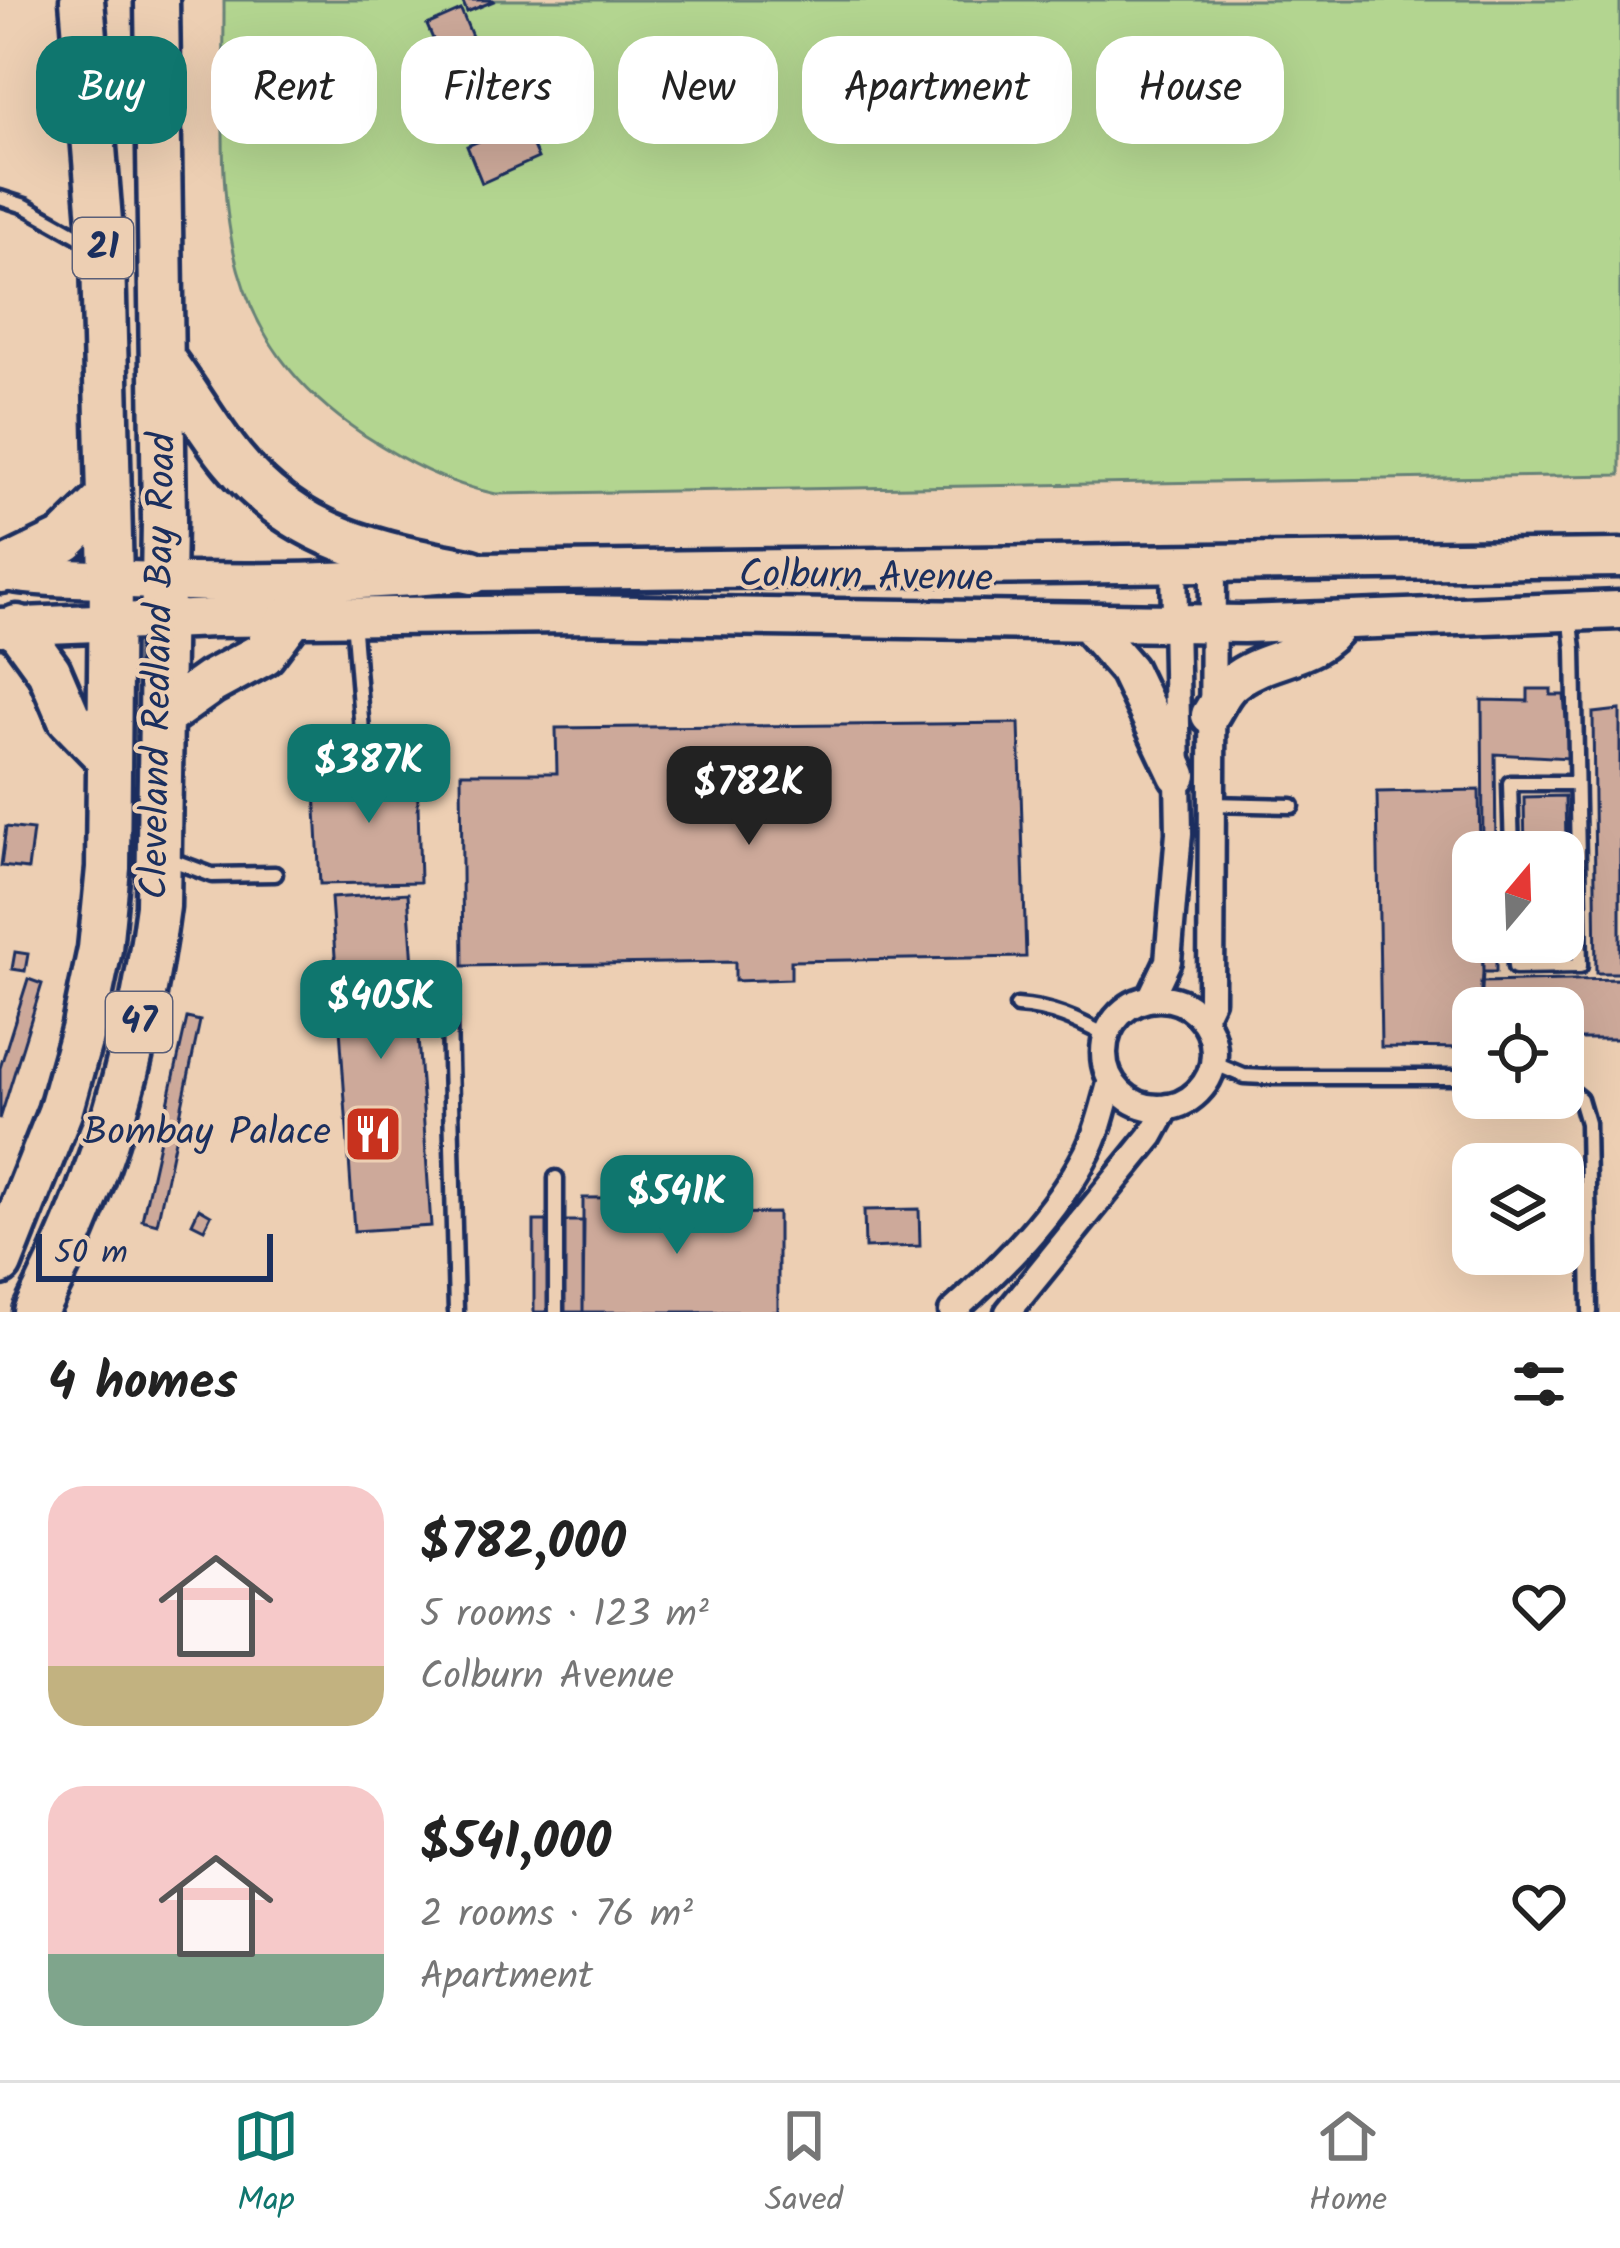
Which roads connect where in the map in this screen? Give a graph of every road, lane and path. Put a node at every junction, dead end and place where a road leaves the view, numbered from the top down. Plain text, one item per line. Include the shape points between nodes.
1 (82, 0) edge
2 (157, 0) edge
3 (0, 198) edge
4 (103, 250) junction
5 (163, 360) junction
6 (109, 497) junction
7 (1620, 558) edge
8 (1174, 562) junction
9 (1214, 562) junction
10 (1, 571) edge
11 (472, 572) junction
12 (111, 579) junction
13 (163, 601) junction
14 (1620, 610) edge
15 (1570, 613) junction
16 (291, 616) junction
17 (353, 616) junction
18 (110, 623) junction
19 (1339, 623) junction
20 (1213, 624) junction
21 (1089, 625) junction
22 (1175, 625) junction
23 (9, 627) edge
24 (1210, 715) junction
25 (163, 716) junction
26 (362, 731) dead end
27 (109, 759) junction
28 (1178, 775) junction
29 (1576, 783) junction
30 (1209, 804) junction
31 (1292, 806) dead end
32 (1511, 831) edge
33 (1577, 831) edge
34 (162, 856) junction
35 (275, 874) dead end
36 (1515, 963) edge
37 (1580, 963) edge
38 (1150, 998) junction
39 (1017, 1006) dead end
40 (449, 1018) dead end
41 (1202, 1019) junction
42 (1106, 1036) junction
43 (1214, 1063) junction
44 (1452, 1077) edge
45 (1111, 1080) junction
46 (1168, 1107) junction
47 (1584, 1113) edge
48 (556, 1178) dead end
49 (0, 1263) edge
50 (35, 1312) edge
51 (456, 1312) edge
52 (556, 1312) edge
53 (952, 1312) edge
54 (1008, 1312) edge
55 (1590, 1312) edge

1 - 4 highway, Cleveland Redland Bay Road / 21
2 - 5 highway, Cleveland Redland Bay Road / 21
3 - 4 lane
4 - 6 highway, Cleveland Redland Bay Road / 21
5 - 11 highway via 252,483 304,522 354,547
5 - 13 highway, Cleveland Redland Bay Road / 47
6 - 10 highway via 65,540
6 - 12 highway, Cleveland Redland Bay Road / 21
7 - 9 main road, Colburn Avenue
8 - 9 main road, Colburn Avenue
8 - 11 main road, Colburn Avenue
8 - 22 street
9 - 20 street
10 - 12 main road
11 - 13 main road, Colburn Avenue
12 - 13 main road
12 - 18 highway, Cleveland Redland Bay Road / 21
13 - 16 main road, Colburn Avenue
13 - 18 main road, Colburn Avenue
13 - 25 highway, Cleveland Redland Bay Road / 47
14 - 15 main road, Colburn Avenue
15 - 19 main road, Colburn Avenue
15 - 29 lane
16 - 17 main road, Colburn Avenue
16 - 25 highway via 263,654
17 - 21 main road, Colburn Avenue
17 - 26 lane
18 - 23 main road, Colburn Avenue
18 - 27 highway, Cleveland Redland Bay Road / 47
19 - 20 main road, Colburn Avenue
19 - 24 main road via 1326,643 1229,684
20 - 22 main road, Colburn Avenue
20 - 24 street
21 - 22 main road, Colburn Avenue
21 - 28 main road via 1128,670
22 - 28 street
23 - 27 highway via 49,670 69,718
24 - 30 street
25 - 34 highway, Cleveland Redland Bay Road / 47
27 - 49 highway, Cleveland Redland Bay Road / 47 via 108,868 93,986 60,1112
28 - 38 street via 1172,934
29 - 32 lane via 1510,783
29 - 33 lane
30 - 31 lane
30 - 41 street via 1211,1000
34 - 35 lane via 212,874
34 - 50 highway, Cleveland Redland Bay Road / 47 via 151,964 125,1080 85,1203
36 - 37 lane
38 - 41 street via 1179,1002
38 - 42 street via 1123,1011
39 - 42 lane via 1071,1017
40 - 51 lane
41 - 43 street
42 - 45 street
43 - 44 lane via 1244,1076
43 - 46 street via 1197,1092
45 - 46 street via 1136,1102
45 - 53 street via 1069,1185
46 - 54 street
47 - 55 lane
48 - 52 lane

